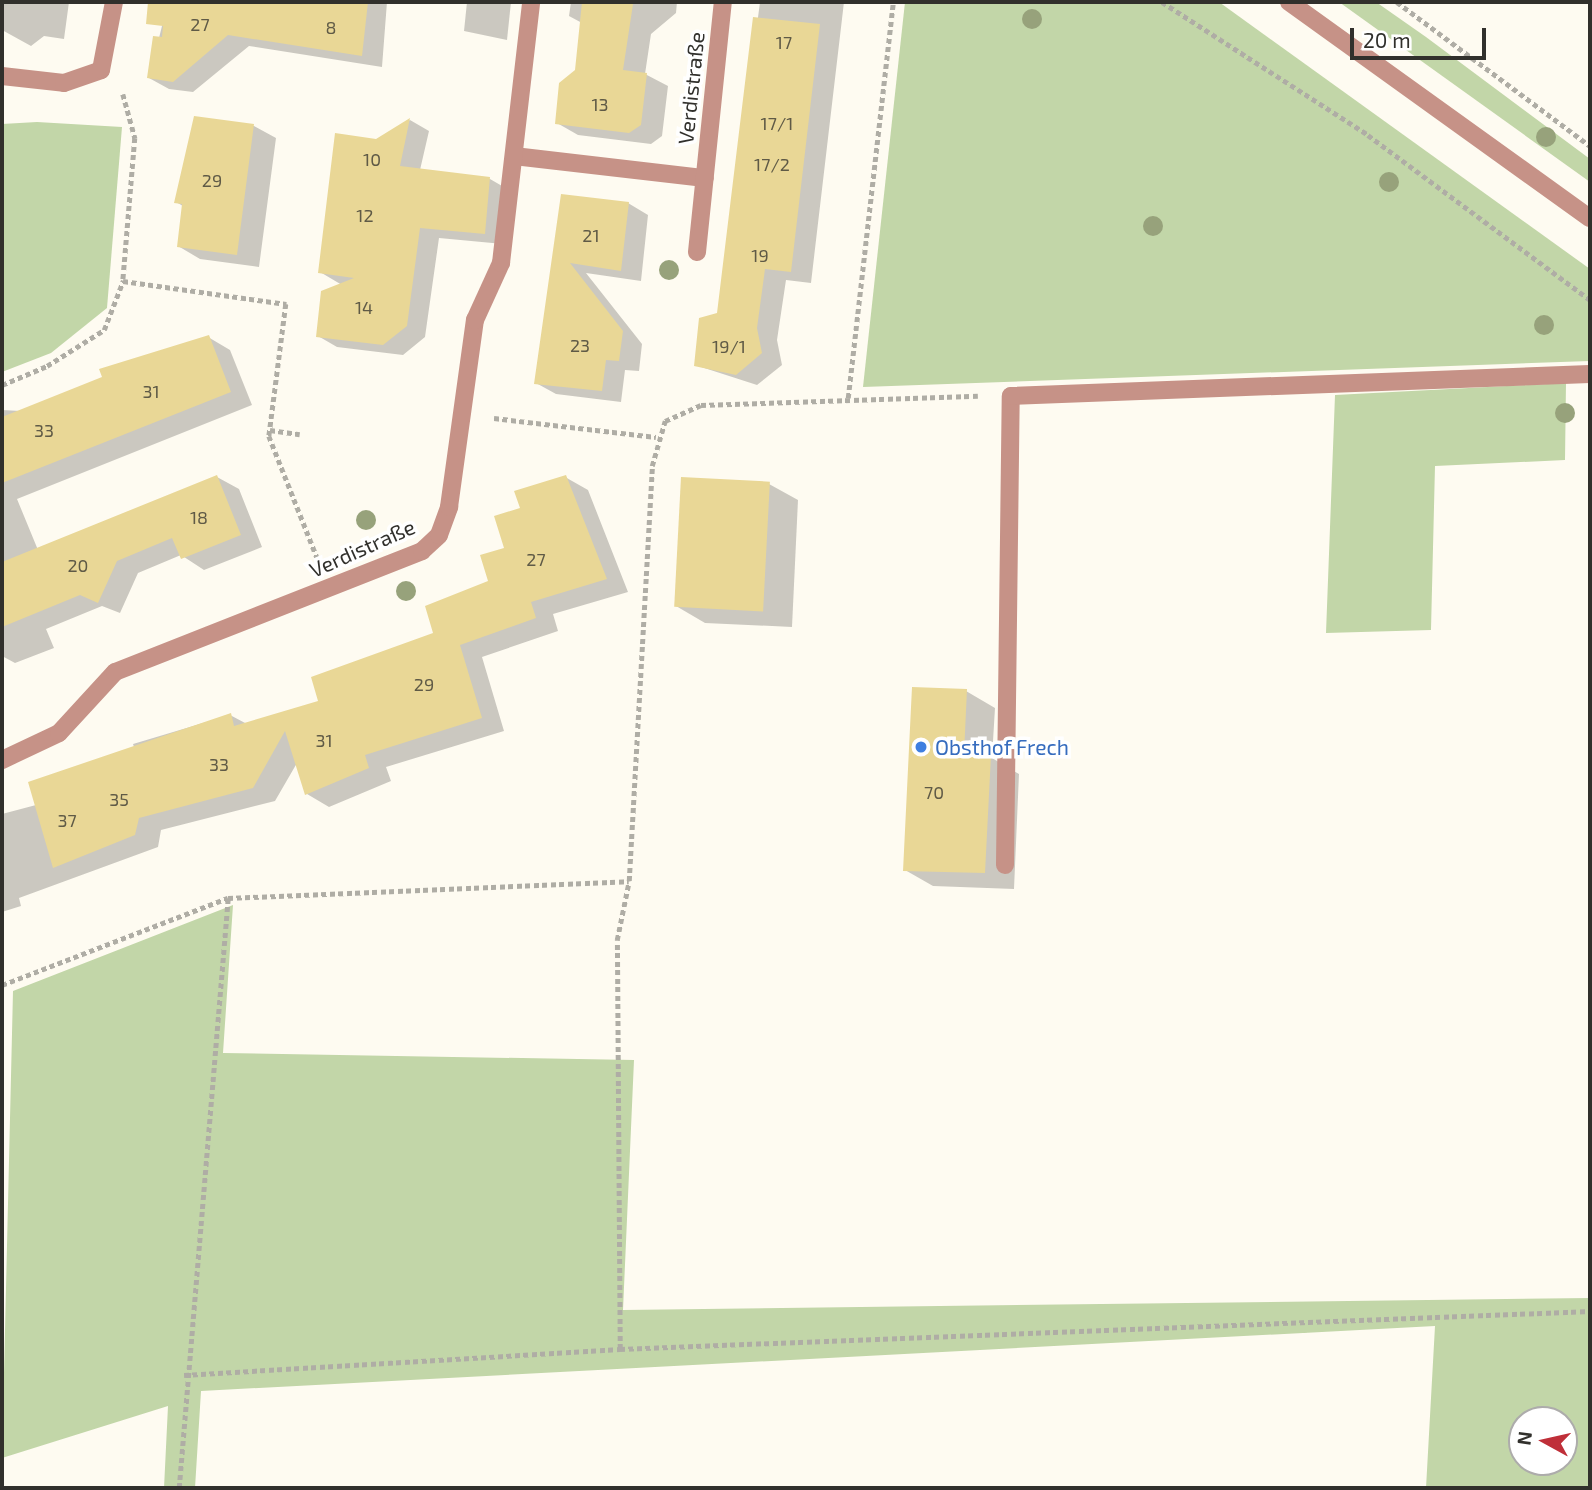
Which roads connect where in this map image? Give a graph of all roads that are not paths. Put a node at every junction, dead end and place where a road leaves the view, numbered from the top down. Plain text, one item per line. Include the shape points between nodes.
1 (114, 2) edge
2 (531, 2) edge
3 (723, 2) edge
4 (1289, 2) edge
5 (2, 76) edge
6 (514, 156) junction
7 (705, 178) junction
8 (1590, 218) edge
9 (696, 252) dead end
10 (1590, 374) edge
11 (2, 760) edge
12 (1005, 865) dead end

1 - 5 street via 101,70 64,83
2 - 6 street, Verdistraße
3 - 7 street, Verdistraße
4 - 8 street
6 - 7 street, Verdistraße
6 - 11 street, Verdistraße via 501,263 475,320 449,507 439,535 422,551 116,671 59,733
7 - 9 street, Verdistraße
10 - 12 street via 1011,396

